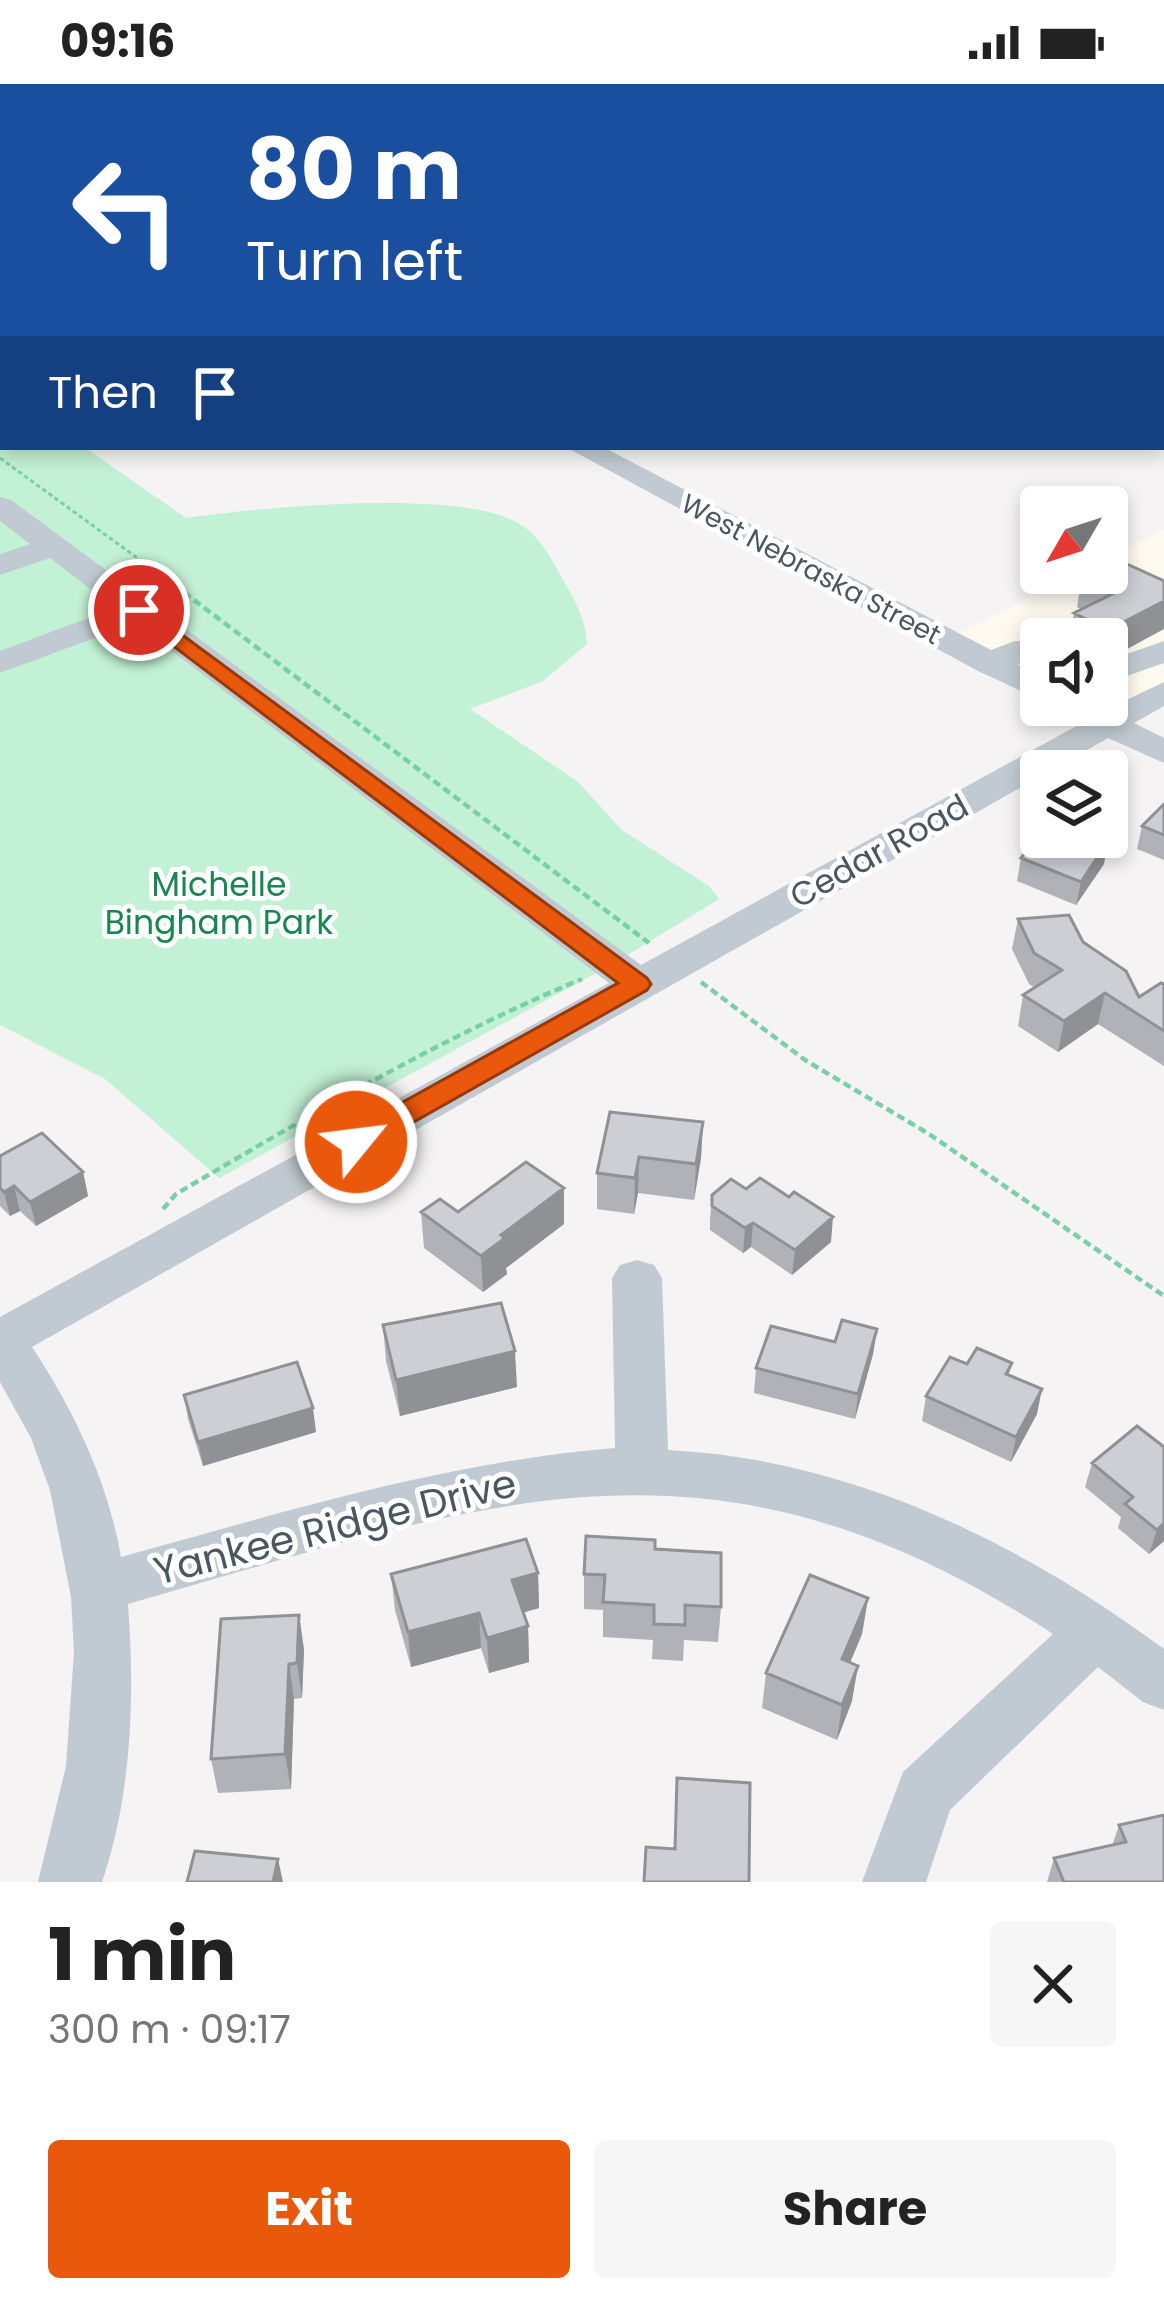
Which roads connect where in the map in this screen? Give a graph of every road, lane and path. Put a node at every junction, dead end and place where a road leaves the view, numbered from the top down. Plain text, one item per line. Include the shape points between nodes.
1 (587, 450) edge
2 (0, 458) edge
3 (0, 506) edge
4 (54, 546) junction
5 (0, 565) edge
6 (139, 610) junction
7 (1020, 651) edge
8 (1164, 651) edge
9 (0, 662) edge
10 (990, 664) junction
11 (1128, 665) edge
12 (1020, 679) edge
13 (1164, 692) edge
14 (1128, 712) edge
15 (1104, 726) edge
16 (1108, 726) edge
17 (1164, 752) edge
18 (676, 963) junction
19 (624, 974) junction
20 (158, 1215) dead end
21 (637, 1278) dead end
22 (1164, 1296) edge
23 (0, 1340) edge
24 (642, 1471) junction
25 (102, 1586) junction
26 (1098, 1629) junction
27 (1164, 1683) edge
28 (70, 1882) edge
29 (894, 1882) edge

1 - 10 street, West Nebraska Street
2 - 19 path via 652,945
3 - 4 street
4 - 5 street
4 - 6 street
6 - 9 street
6 - 19 street
7 - 10 street
8 - 11 street
10 - 12 street, West Nebraska Street
13 - 14 street, Cedar Road
15 - 18 street, Cedar Road
16 - 17 street
18 - 19 street, Cedar Road
18 - 22 path via 805,1060
19 - 20 path via 533,998 364,1085 176,1194
19 - 23 street, Cedar Road via 592,1009
21 - 24 street
23 - 25 street via 43,1402
24 - 25 street, Yankee Ridge Drive via 464,1489
24 - 26 street, Yankee Ridge Drive via 812,1494 888,1516 977,1556
25 - 28 street via 104,1710
26 - 27 street, Yankee Ridge Drive
26 - 29 street via 925,1792

